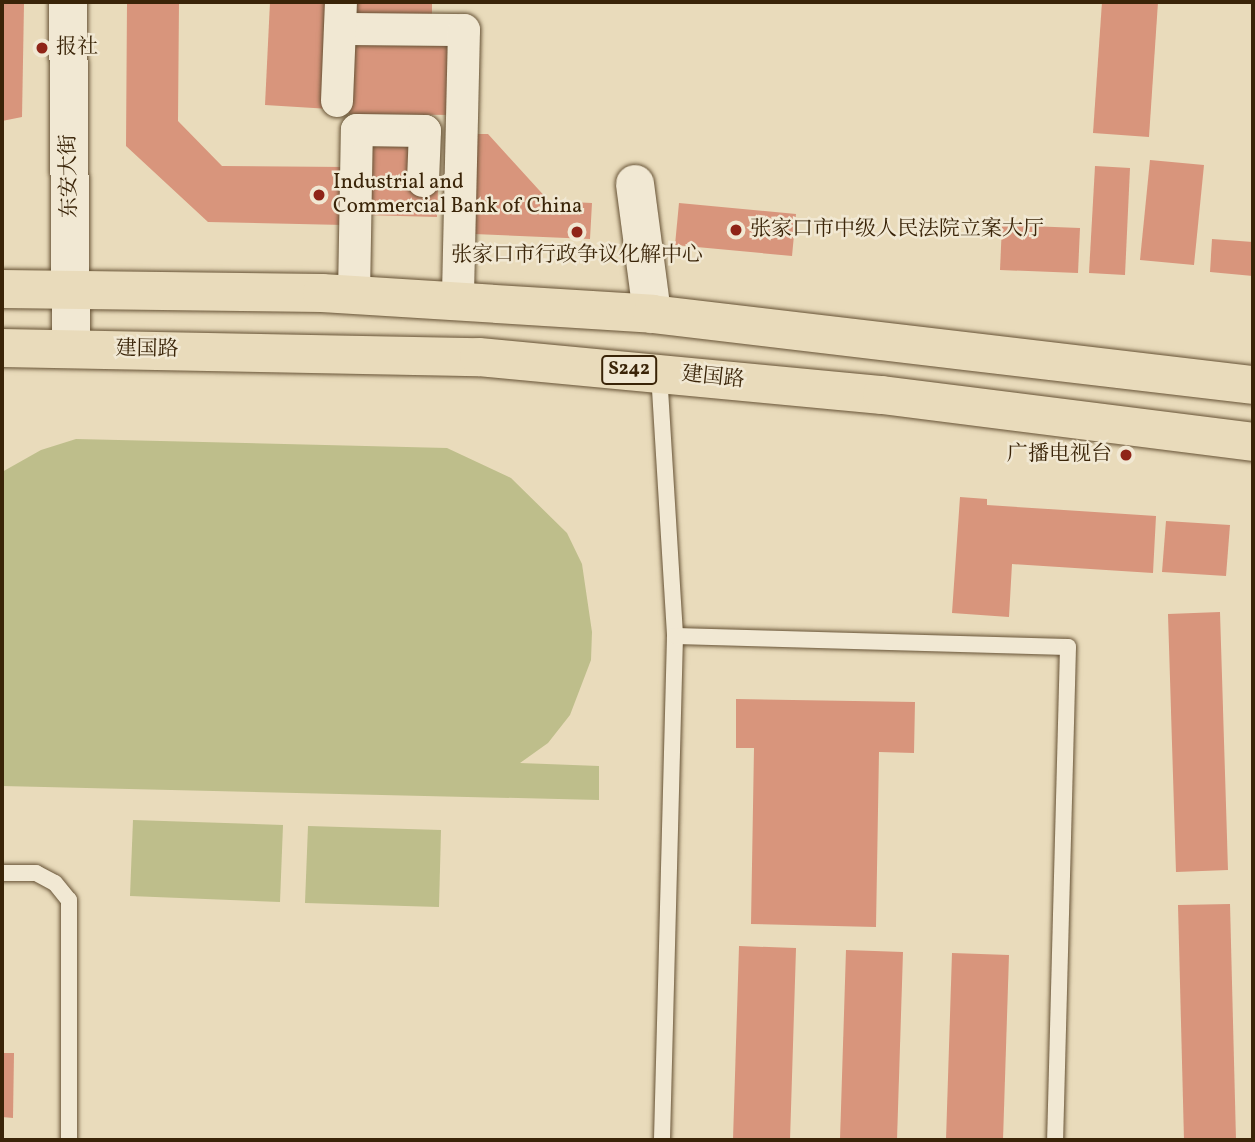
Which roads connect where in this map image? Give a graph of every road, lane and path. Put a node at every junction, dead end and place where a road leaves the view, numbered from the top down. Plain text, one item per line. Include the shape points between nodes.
1 (68, 2) edge
2 (340, 15) edge
3 (337, 101) dead end
4 (424, 181) dead end
5 (635, 184) dead end
6 (2, 289) edge
7 (72, 290) junction
8 (354, 295) junction
9 (458, 302) junction
10 (652, 314) junction
11 (2, 348) edge
12 (71, 349) junction
13 (659, 373) junction
14 (1253, 385) edge
15 (1253, 442) edge
16 (675, 636) junction
17 (2, 873) edge
18 (69, 1140) edge
19 (662, 1140) edge
20 (1055, 1140) edge

1 - 7 main road, 东安大街
2 - 3 street
2 - 9 street via 464,30
4 - 8 street via 425,131 357,130
5 - 10 main road
6 - 7 main road
7 - 8 main road
7 - 12 main road, 东安大街
8 - 9 main road
9 - 10 main road
10 - 13 main road
10 - 14 main road
11 - 12 main road, 建国路 / S242
12 - 13 main road, 建国路 / S242 via 479,356
13 - 15 main road, 建国路 / S242
13 - 16 lane
16 - 19 lane
16 - 20 lane via 1068,647
17 - 18 lane via 36,873 55,883 69,900

